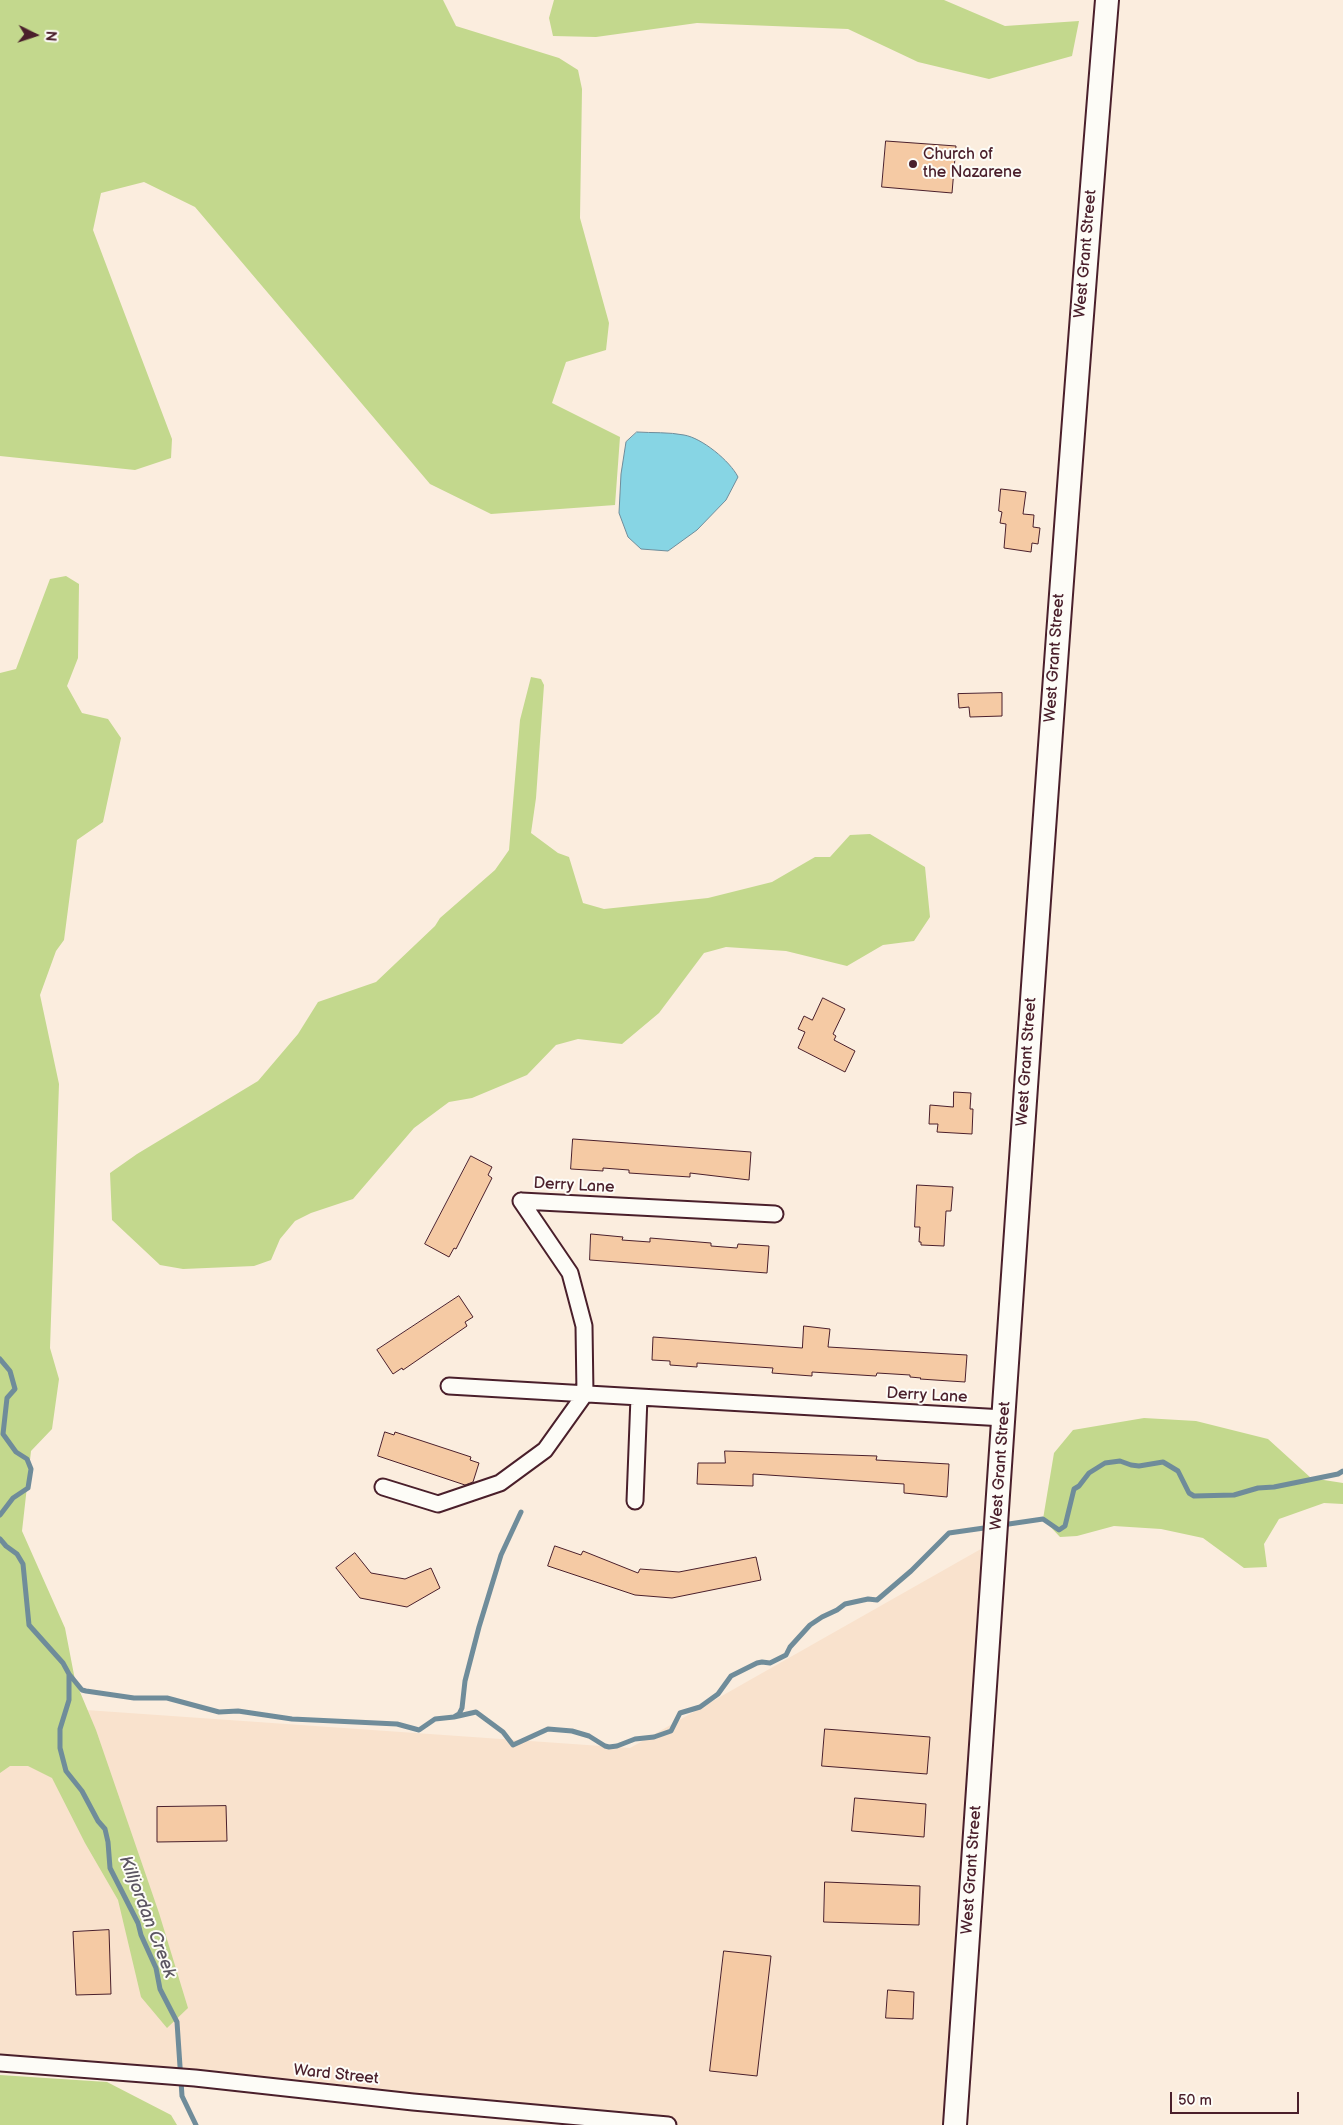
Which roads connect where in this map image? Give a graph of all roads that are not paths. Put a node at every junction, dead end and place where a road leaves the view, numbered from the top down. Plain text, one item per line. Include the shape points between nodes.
1 (1107, 0) edge
2 (775, 1214) dead end
3 (449, 1386) dead end
4 (585, 1394) junction
5 (639, 1397) junction
6 (1004, 1418) junction
7 (383, 1487) dead end
8 (635, 1500) dead end
9 (0, 2063) edge
10 (668, 2125) edge
11 (954, 2125) edge

1 - 6 main road, West Grant Street via 1046,787
2 - 4 street, Derry Lane via 520,1201 570,1273 584,1326
3 - 4 street, Derry Lane
4 - 5 street, Derry Lane
4 - 7 street via 545,1450 500,1484 438,1504
5 - 6 street, Derry Lane
5 - 8 street
6 - 11 main road, West Grant Street
9 - 10 street, Ward Street via 195,2078

